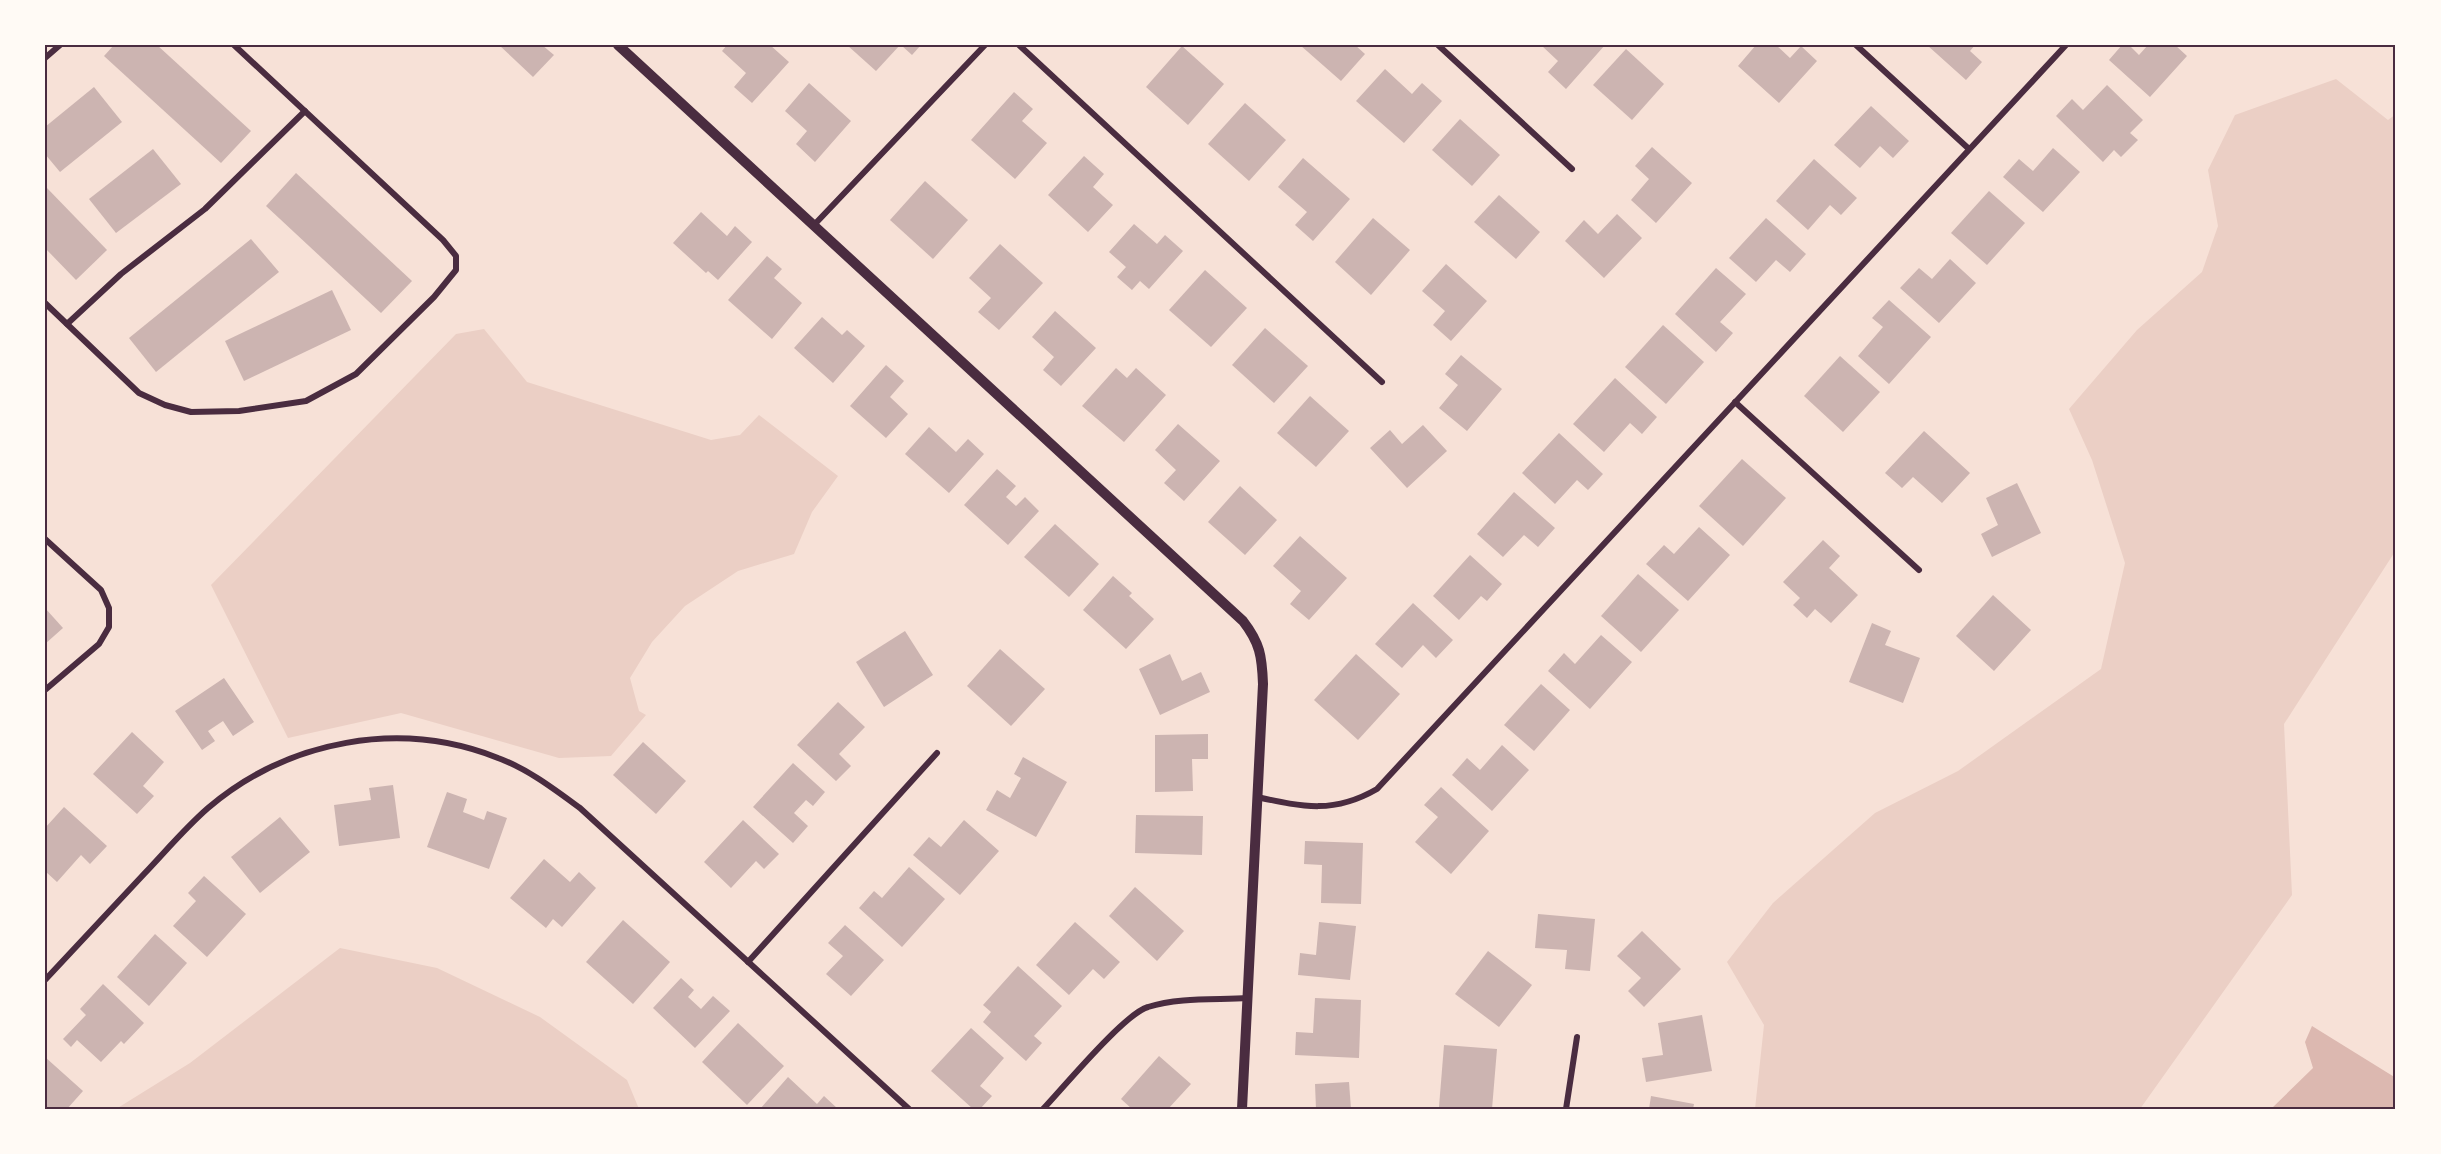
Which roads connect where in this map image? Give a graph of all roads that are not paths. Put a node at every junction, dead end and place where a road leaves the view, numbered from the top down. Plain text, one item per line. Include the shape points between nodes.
1 (60, 45) edge
2 (234, 45) edge
3 (618, 45) edge
4 (985, 45) edge
5 (1019, 45) edge
6 (1438, 45) edge
7 (1856, 45) edge
8 (2066, 45) edge
9 (45, 58) edge
10 (305, 111) junction
11 (1969, 149) junction
12 (1572, 169) dead end
13 (814, 225) junction
14 (45, 303) edge
15 (67, 324) junction
16 (1382, 382) dead end
17 (1735, 402) junction
18 (45, 539) edge
19 (1919, 570) dead end
20 (45, 690) edge
21 (937, 753) dead end
22 (1257, 797) junction
23 (748, 962) junction
24 (45, 980) edge
25 (1248, 998) junction
26 (1577, 1037) dead end
27 (909, 1109) edge
28 (1043, 1109) edge
29 (1242, 1109) edge
30 (1566, 1109) edge

1 - 9 street
2 - 10 street
3 - 13 street
4 - 13 street
5 - 16 street
6 - 12 street
7 - 11 street
8 - 11 street
10 - 15 street via 205,210 121,274
10 - 15 street via 456,256 456,270 434,297 356,374 306,401 239,411 191,412 139,393
11 - 17 street
13 - 22 street via 1243,621 1255,637 1263,659
14 - 15 street
17 - 19 street
17 - 22 street via 1377,789 1339,806 1297,806
18 - 20 street via 100,590 109,608 109,627 99,644
21 - 23 street
22 - 25 street
23 - 24 street via 580,808 545,782 499,758 454,744 382,738 340,743 306,753 242,783 208,808 173,842
23 - 27 street
25 - 28 street via 1173,1001 1145,1007
25 - 29 street
26 - 30 street

